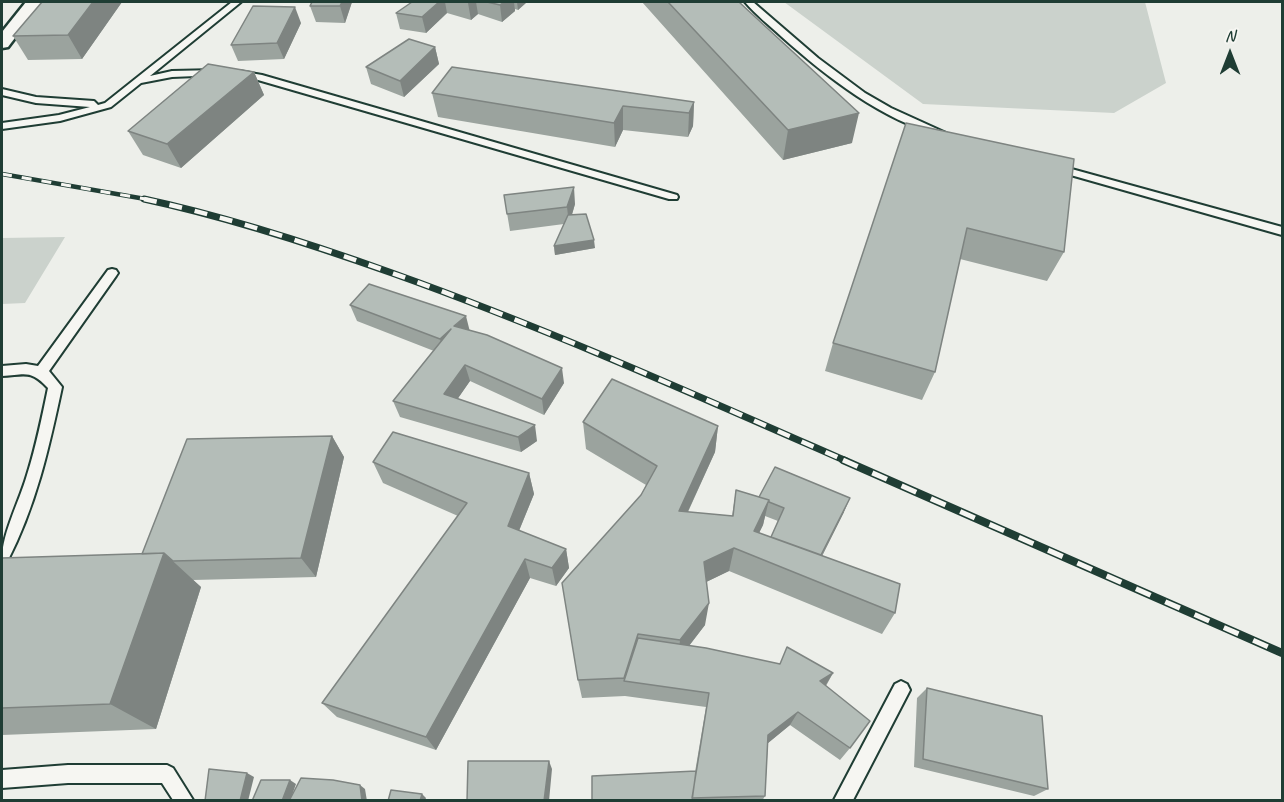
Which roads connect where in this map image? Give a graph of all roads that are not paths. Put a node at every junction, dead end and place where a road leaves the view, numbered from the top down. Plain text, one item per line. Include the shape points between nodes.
1 (34, 2) edge
2 (237, 2) edge
3 (748, 2) edge
4 (2, 43) edge
5 (138, 81) junction
6 (2, 92) edge
7 (108, 105) junction
8 (2, 126) edge
9 (950, 136) edge
10 (1040, 164) edge
11 (673, 197) dead end
12 (1282, 231) edge
13 (112, 273) dead end
14 (2, 371) edge
15 (41, 372) junction
16 (2, 557) edge
17 (901, 690) dead end
18 (2, 779) edge
19 (184, 801) edge
20 (843, 801) edge

1 - 4 street
2 - 5 lane
3 - 9 lane via 830,73 879,104
5 - 7 lane
5 - 11 lane via 199,72 259,77
6 - 7 lane via 50,103
7 - 8 lane via 60,118
10 - 12 lane
13 - 15 lane
14 - 15 lane
15 - 16 lane via 55,387 37,472
17 - 20 lane
18 - 19 lane via 167,774

